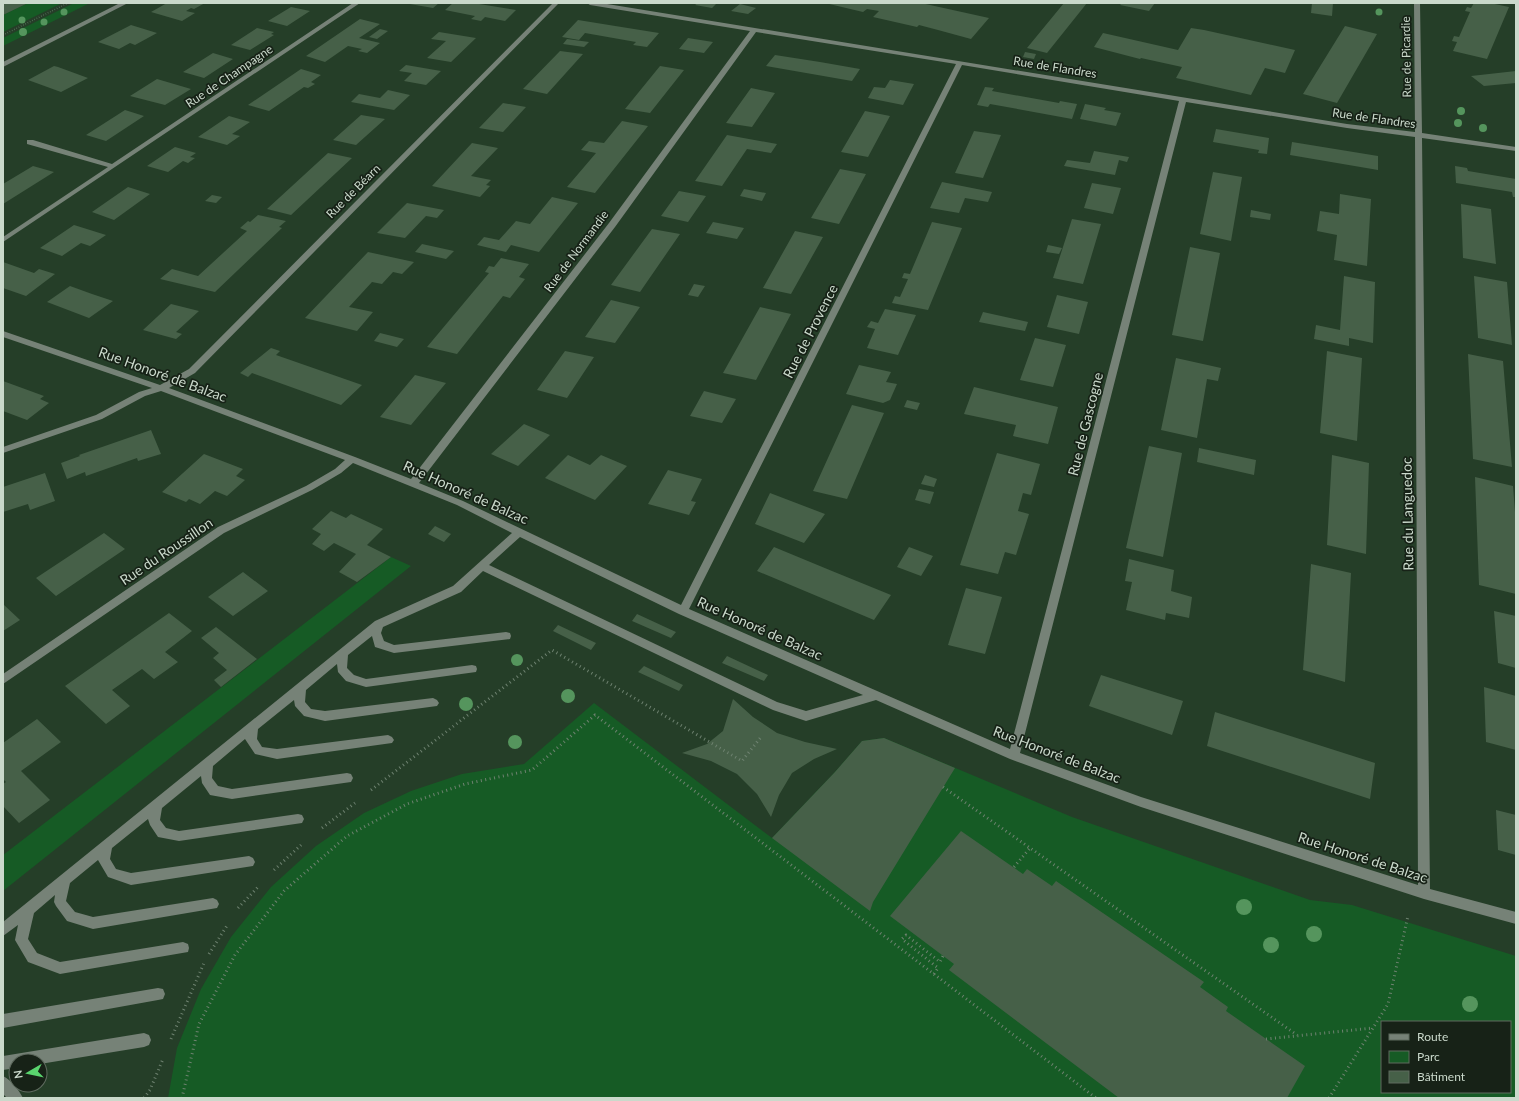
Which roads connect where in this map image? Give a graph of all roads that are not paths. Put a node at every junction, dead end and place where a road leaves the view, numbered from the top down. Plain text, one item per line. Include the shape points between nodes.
1 (125, 3) edge
2 (357, 3) edge
3 (556, 3) edge
4 (590, 3) edge
5 (1417, 3) edge
6 (754, 30) junction
7 (959, 64) junction
8 (3, 65) edge
9 (1183, 98) junction
10 (1418, 135) junction
11 (30, 142) dead end
12 (1516, 149) edge
13 (113, 166) junction
14 (3, 240) edge
15 (3, 334) edge
16 (161, 388) junction
17 (3, 450) edge
18 (352, 459) junction
19 (413, 484) junction
20 (519, 532) junction
21 (481, 566) junction
22 (683, 611) junction
23 (378, 624) junction
24 (506, 636) dead end
25 (343, 652) junction
26 (472, 669) dead end
27 (3, 680) edge
28 (301, 687) junction
29 (875, 696) junction
30 (433, 703) dead end
31 (253, 726) junction
32 (388, 740) dead end
33 (1014, 756) junction
34 (208, 763) junction
35 (347, 778) dead end
36 (156, 806) junction
37 (298, 819) dead end
38 (107, 845) junction
39 (249, 862) dead end
40 (64, 880) junction
41 (1424, 892) junction
42 (213, 904) dead end
43 (28, 911) junction
44 (1516, 918) edge
45 (3, 930) edge
46 (183, 948) dead end
47 (158, 994) dead end
48 (3, 1021) edge
49 (144, 1040) dead end
50 (3, 1063) edge
51 (3, 1083) edge
52 (16, 1098) edge

1 - 8 street
2 - 13 street, Rue de Champagne
3 - 16 street, Rue de Béarn via 192,371
4 - 6 street, Rue de Flandres
5 - 10 street, Rue de Picardie
6 - 7 street, Rue de Flandres
6 - 19 street, Rue de Normandie via 612,225
7 - 9 street, Rue de Flandres
7 - 22 street, Rue de Provence
9 - 10 street, Rue de Flandres via 1347,126
9 - 33 street, Rue de Gascogne
10 - 12 street, Rue de Flandres
10 - 41 street, Rue du Languedoc
11 - 13 street
13 - 14 street, Rue de Champagne
15 - 16 street, Rue Honoré de Balzac
16 - 17 street via 142,394 100,417
16 - 18 street, Rue Honoré de Balzac
18 - 19 street, Rue Honoré de Balzac
18 - 27 street, Rue du Roussillon via 338,471 315,484 221,530
19 - 20 street, Rue Honoré de Balzac via 460,503
20 - 21 street
20 - 22 street, Rue Honoré de Balzac
21 - 23 street via 457,588
21 - 29 street via 773,705 806,716
22 - 29 street, Rue Honoré de Balzac
23 - 24 street via 376,633 380,644 394,649
23 - 25 street
25 - 26 street via 342,669 350,678 366,683
25 - 28 street
28 - 30 street via 299,703 308,713 325,716
28 - 31 street
29 - 33 street, Rue Honoré de Balzac
31 - 32 street via 251,740 259,751 277,754
31 - 34 street
33 - 41 street, Rue Honoré de Balzac via 1141,802
34 - 35 street via 206,779 214,790 232,794
34 - 36 street
36 - 37 street via 154,821 162,832 179,836
36 - 38 street
38 - 39 street via 104,860 112,873 131,879
38 - 40 street
40 - 42 street via 60,902 71,917 93,923
40 - 43 street
41 - 44 street, Rue Honoré de Balzac
43 - 45 street
43 - 46 street via 21,940 32,958 60,968
47 - 48 street
49 - 50 street
51 - 52 street

